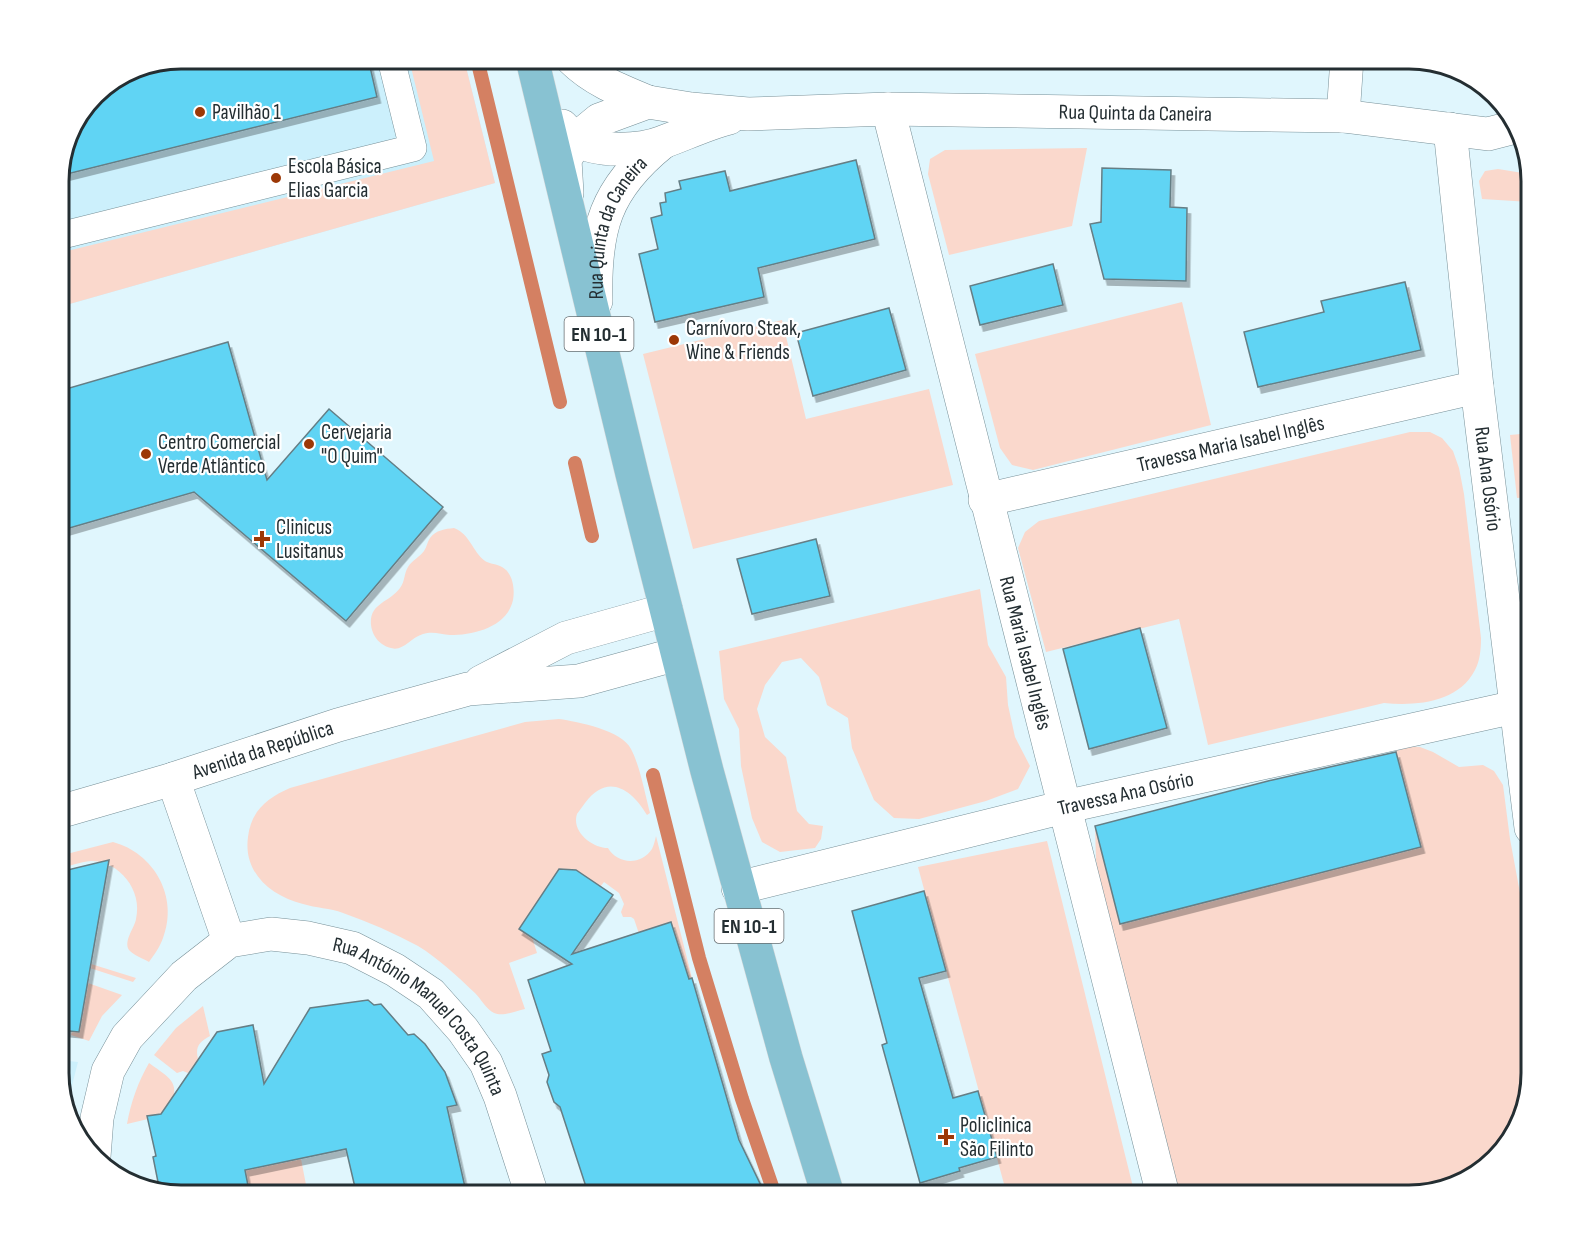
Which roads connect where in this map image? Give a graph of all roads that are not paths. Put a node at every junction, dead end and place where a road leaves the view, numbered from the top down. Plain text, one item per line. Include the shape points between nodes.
1 (394, 69) edge
2 (534, 69) edge
3 (535, 69) edge
4 (585, 69) edge
5 (1346, 69) edge
6 (648, 102) junction
7 (888, 109) junction
8 (748, 114) junction
9 (1343, 116) junction
10 (1503, 122) edge
11 (1450, 129) junction
12 (576, 139) junction
13 (662, 143) junction
14 (567, 203) junction
15 (69, 234) edge
16 (597, 324) junction
17 (1477, 387) junction
18 (986, 500) junction
19 (666, 610) junction
20 (677, 654) junction
21 (468, 689) junction
22 (1515, 707) junction
23 (1521, 750) edge
24 (174, 779) junction
25 (1064, 807) junction
26 (69, 809) edge
27 (738, 888) junction
28 (229, 941) junction
29 (94, 1143) edge
30 (528, 1185) edge
31 (825, 1185) edge
32 (1160, 1185) edge

1 - 15 lane via 413,148
2 - 14 main road, EN 10-1
3 - 12 street, Rua Quinta da Caneira via 551,114
4 - 6 street, Rua Quinta da Caneira
5 - 9 street
6 - 8 street, Rua Quinta da Caneira
6 - 12 street, Rua Quinta da Caneira via 599,120
7 - 8 street, Rua Quinta da Caneira
7 - 9 street, Rua Quinta da Caneira
7 - 18 street, Rua Maria Isabel Inglês
8 - 13 street, Rua Quinta da Caneira via 711,122
9 - 11 street, Rua Quinta da Caneira
10 - 11 street, Rua Quinta da Caneira
11 - 17 street, Rua Ana Osório
12 - 13 street, Rua Quinta da Caneira via 600,148 625,149
12 - 14 street, Rua Quinta da Caneira via 565,160
13 - 16 street, Rua Quinta da Caneira via 640,160 608,206 595,271
14 - 16 main road, EN 10-1
16 - 19 main road, EN 10-1
17 - 18 street, Travessa Maria Isabel Inglês
17 - 22 street, Rua Ana Osório
18 - 25 street, Rua Maria Isabel Inglês
19 - 20 main road, EN 10-1
19 - 21 street, Avenida da República via 566,638
20 - 21 street, Avenida da República via 579,681
20 - 27 main road, EN 10-1
21 - 24 street, Avenida da República via 338,725
22 - 23 street, Rua Ana Osório
22 - 25 street, Travessa Ana Osório
24 - 26 street, Avenida da República
24 - 28 street
25 - 27 street, Travessa Ana Osório
25 - 32 street, Rua Maria Isabel Inglês
27 - 31 main road, EN 10-1
28 - 29 street, Rua António Manuel Costa Quinta via 184,976 127,1037 108,1071
28 - 30 street, Rua António Manuel Costa Quinta via 271,934 352,948 396,970 431,994 486,1063

